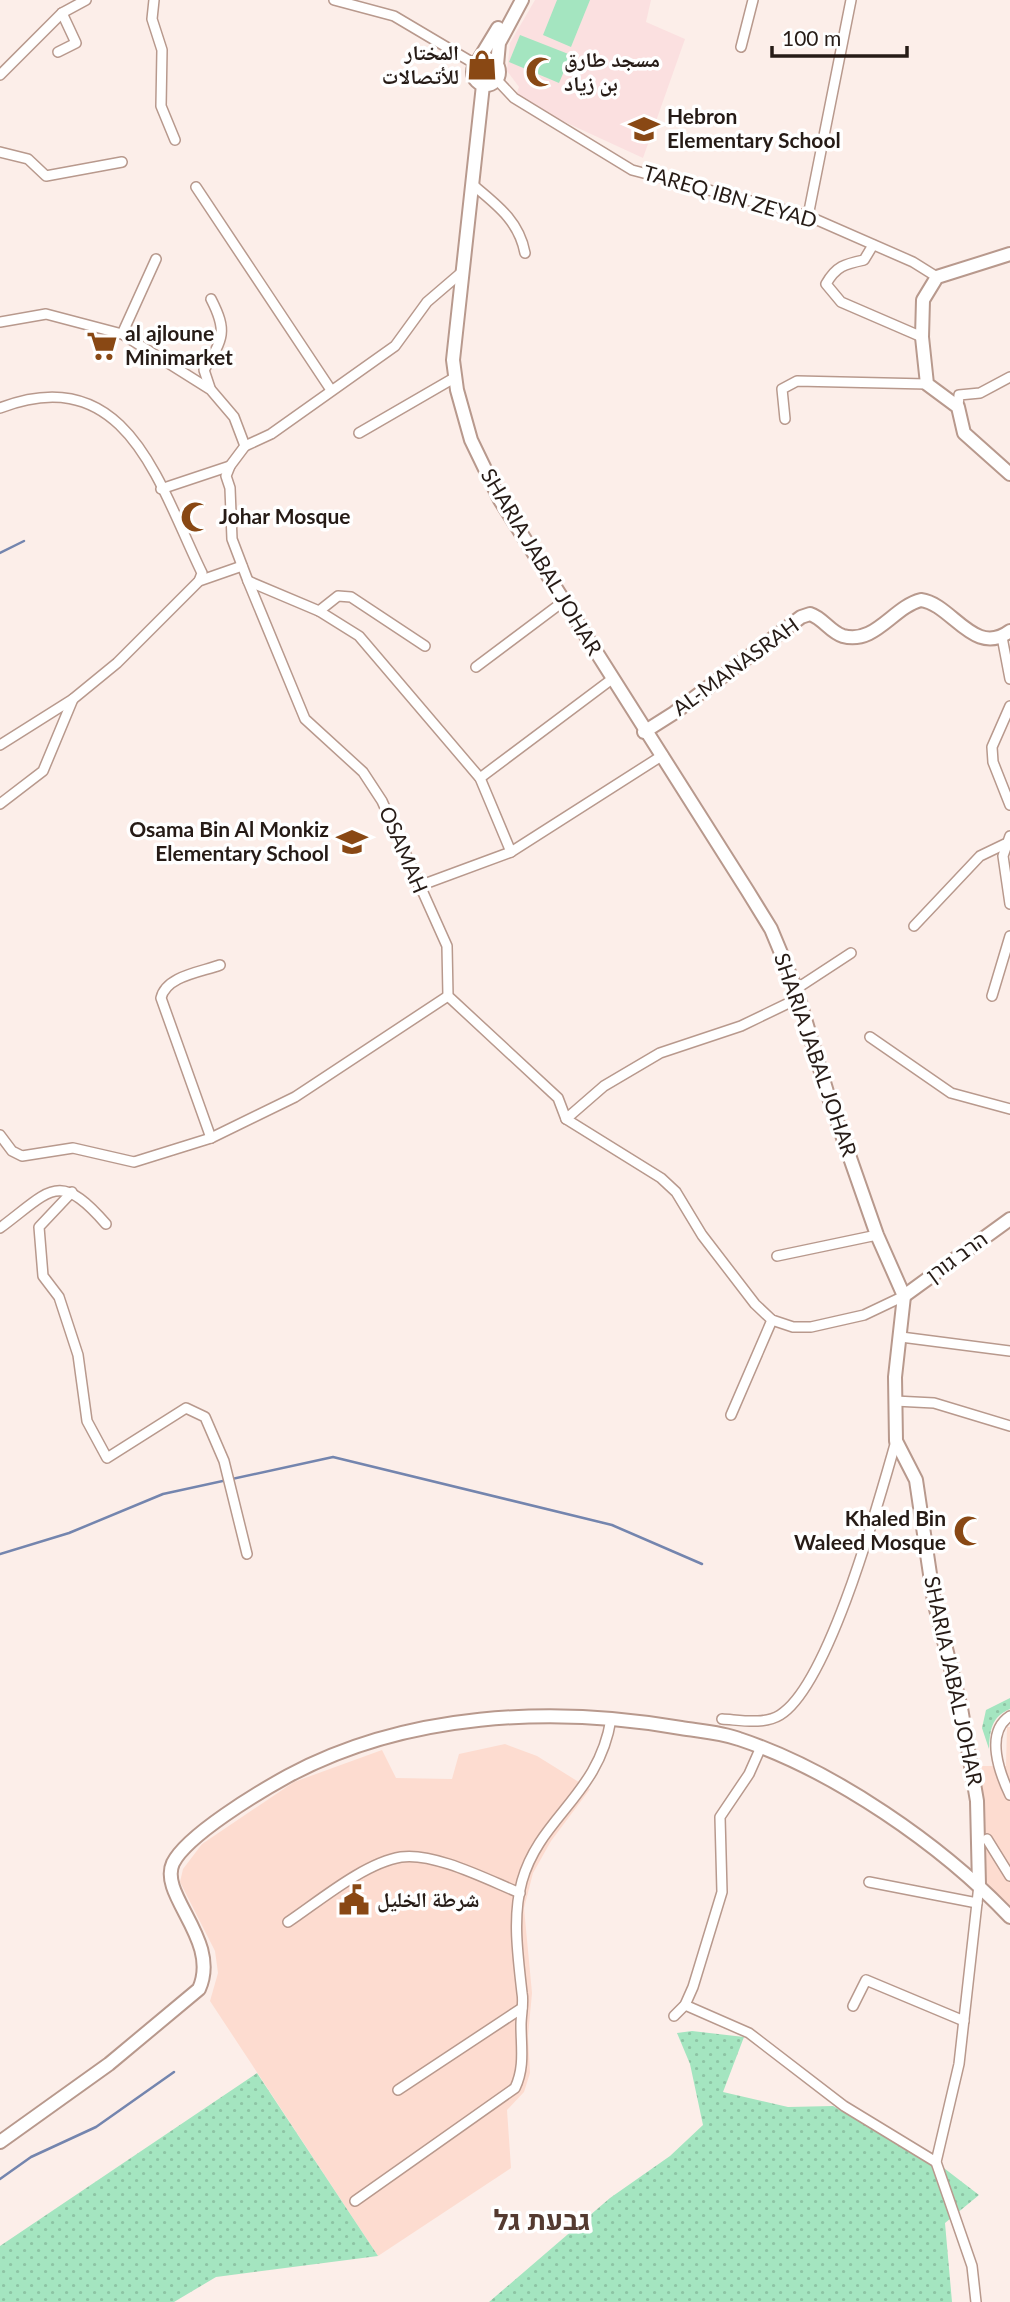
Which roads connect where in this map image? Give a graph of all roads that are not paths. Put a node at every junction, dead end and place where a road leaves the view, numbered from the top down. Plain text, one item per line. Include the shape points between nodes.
1 (86, 0) edge
2 (154, 0) edge
3 (334, 0) edge
4 (514, 0) edge
5 (522, 0) edge
6 (753, 0) edge
7 (851, 0) edge
8 (354, 2) edge
9 (62, 13) junction
10 (741, 47) dead end
11 (58, 52) dead end
12 (476, 63) junction
13 (497, 65) junction
14 (0, 75) edge
15 (497, 80) junction
16 (482, 85) junction
17 (175, 140) dead end
18 (0, 152) edge
19 (122, 162) dead end
20 (473, 185) junction
21 (196, 187) dead end
22 (808, 216) junction
23 (873, 245) junction
24 (525, 253) dead end
25 (1010, 254) edge
26 (156, 259) dead end
27 (462, 272) junction
28 (937, 277) junction
29 (211, 299) dead end
30 (1, 321) edge
31 (122, 334) junction
32 (922, 337) junction
33 (1010, 377) edge
34 (454, 379) junction
35 (928, 384) junction
36 (211, 390) junction
37 (331, 390) junction
38 (958, 407) junction
39 (0, 408) edge
40 (785, 419) dead end
41 (359, 433) dead end
42 (246, 446) junction
43 (230, 466) junction
44 (1010, 474) edge
45 (161, 489) junction
46 (242, 566) junction
47 (199, 581) junction
48 (247, 581) junction
49 (564, 601) junction
50 (319, 611) junction
51 (1006, 634) edge
52 (425, 646) dead end
53 (476, 667) dead end
54 (612, 679) junction
55 (1010, 679) edge
56 (73, 698) junction
57 (1010, 706) edge
58 (644, 732) junction
59 (0, 745) edge
60 (663, 755) junction
61 (480, 778) junction
62 (0, 804) edge
63 (1010, 805) edge
64 (1008, 840) edge
65 (511, 852) junction
66 (423, 898) junction
67 (1010, 904) edge
68 (914, 926) dead end
69 (1010, 936) edge
70 (851, 953) dead end
71 (220, 965) dead end
72 (798, 993) junction
73 (447, 996) junction
74 (992, 996) dead end
75 (870, 1037) dead end
76 (1010, 1110) edge
77 (566, 1118) junction
78 (0, 1135) edge
79 (211, 1138) junction
80 (72, 1192) junction
81 (1010, 1219) edge
82 (106, 1224) dead end
83 (0, 1228) edge
84 (877, 1235) junction
85 (777, 1256) dead end
86 (904, 1296) junction
87 (772, 1320) junction
88 (901, 1337) junction
89 (1010, 1351) edge
90 (895, 1401) junction
91 (731, 1415) dead end
92 (1010, 1426) edge
93 (896, 1441) junction
94 (247, 1554) dead end
95 (1010, 1716) edge
96 (611, 1719) junction
97 (722, 1719) dead end
98 (761, 1748) junction
99 (1010, 1796) edge
100 (987, 1839) dead end
101 (1010, 1876) edge
102 (869, 1882) dead end
103 (979, 1885) junction
104 (520, 1893) junction
105 (977, 1903) junction
106 (1010, 1917) edge
107 (288, 1922) dead end
108 (685, 2006) junction
109 (853, 2006) dead end
110 (522, 2008) junction
111 (674, 2016) dead end
112 (964, 2021) junction
113 (398, 2090) dead end
114 (0, 2141) edge
115 (936, 2162) junction
116 (355, 2201) dead end
117 (976, 2302) edge

1 - 9 street
2 - 17 street via 152,19 162,50 161,106
3 - 8 street
4 - 12 street
5 - 13 street via 499,43
6 - 10 street
7 - 22 street
8 - 12 street via 394,16
9 - 11 street via 76,43
9 - 14 street
12 - 13 street via 488,59
12 - 16 street via 474,79
13 - 15 street
15 - 16 street
15 - 22 street, TAREQ IBN ZEYAD via 514,98 632,170
16 - 20 street, SHARIA JABAL JOHAR
18 - 19 street via 28,159 46,176
20 - 24 street via 509,215 522,236
20 - 27 street, SHARIA JABAL JOHAR
21 - 37 street
22 - 23 street, TAREQ IBN ZEYAD
23 - 28 street, TAREQ IBN ZEYAD
23 - 32 street via 864,260 841,265 826,284 841,302
25 - 28 street
26 - 31 street
27 - 34 street, SHARIA JABAL JOHAR
27 - 37 street via 427,302 401,341
28 - 32 street via 923,300
29 - 36 street via 224,324 204,370
30 - 31 street via 46,314
31 - 36 street
32 - 35 street
33 - 38 street via 980,393 959,395
34 - 41 street
34 - 49 street, SHARIA JABAL JOHAR via 467,430 483,467
35 - 38 street
35 - 40 street via 797,381 782,389
36 - 42 street via 234,417
37 - 42 street via 271,434
38 - 44 street via 964,433
39 - 45 street via 43,397 96,408 115,419 137,442
42 - 43 street
43 - 45 street
43 - 46 street, OSAMAH via 226,480 232,539
45 - 47 street via 202,573
46 - 47 street
46 - 48 street, OSAMAH
47 - 56 street via 117,663
48 - 50 street
48 - 66 street, OSAMAH via 305,719 370,781
49 - 53 street
49 - 54 street, SHARIA JABAL JOHAR
50 - 52 street via 338,596 351,597
50 - 61 street via 359,636
51 - 55 street
51 - 58 street, AL-MANASRAH via 981,637 926,600 915,602 859,637 837,634 810,614
54 - 58 street, SHARIA JABAL JOHAR
54 - 61 street
56 - 59 street
56 - 62 street via 43,771
57 - 63 street via 992,747
58 - 60 street, SHARIA JABAL JOHAR
60 - 65 street
60 - 72 street, SHARIA JABAL JOHAR via 771,929
61 - 65 street
64 - 67 street via 1003,856
64 - 68 street via 980,856
65 - 66 street via 419,886
66 - 73 street, OSAMAH via 447,946
69 - 74 street
70 - 72 street
71 - 79 street via 172,982 161,998
72 - 77 street via 741,1026 660,1053 604,1086
72 - 84 street, SHARIA JABAL JOHAR
73 - 77 street via 558,1098
73 - 79 street via 295,1097
75 - 76 street via 951,1093
77 - 87 street via 676,1192 702,1236
78 - 79 street via 22,1156 73,1148 134,1162
80 - 82 street
80 - 83 street via 48,1193
80 - 94 street via 39,1227 43,1276 59,1297 78,1355 87,1421 107,1458 186,1408 205,1418 224,1461
81 - 86 street, הרב גורן
84 - 85 street
84 - 86 street, SHARIA JABAL JOHAR
86 - 87 street via 864,1315 809,1327
86 - 88 street, SHARIA JABAL JOHAR
87 - 91 street
88 - 89 street
88 - 90 street, SHARIA JABAL JOHAR
90 - 92 street via 934,1403
90 - 93 street, SHARIA JABAL JOHAR
93 - 97 street via 854,1573 808,1684 781,1714 767,1720
93 - 103 street, SHARIA JABAL JOHAR via 916,1480 934,1601 961,1708 977,1801
95 - 99 street via 997,1737 996,1749
96 - 98 street via 736,1738
96 - 104 street via 592,1776 536,1848
96 - 114 street via 510,1718 420,1730 327,1758 239,1806 180,1854 171,1873 172,1885 202,1950 200,1989 109,2064
98 - 103 street via 816,1772 900,1825
98 - 108 street via 720,1817 722,1892
100 - 101 street
102 - 105 street
103 - 105 street
103 - 106 street
104 - 107 street via 434,1860 400,1857 342,1885
104 - 110 street via 516,1918
105 - 112 street
108 - 111 street
108 - 115 street via 749,2033 844,2106
109 - 112 street via 866,1980
110 - 113 street
110 - 116 street via 522,2068 515,2088
112 - 115 street
115 - 117 street via 972,2266

